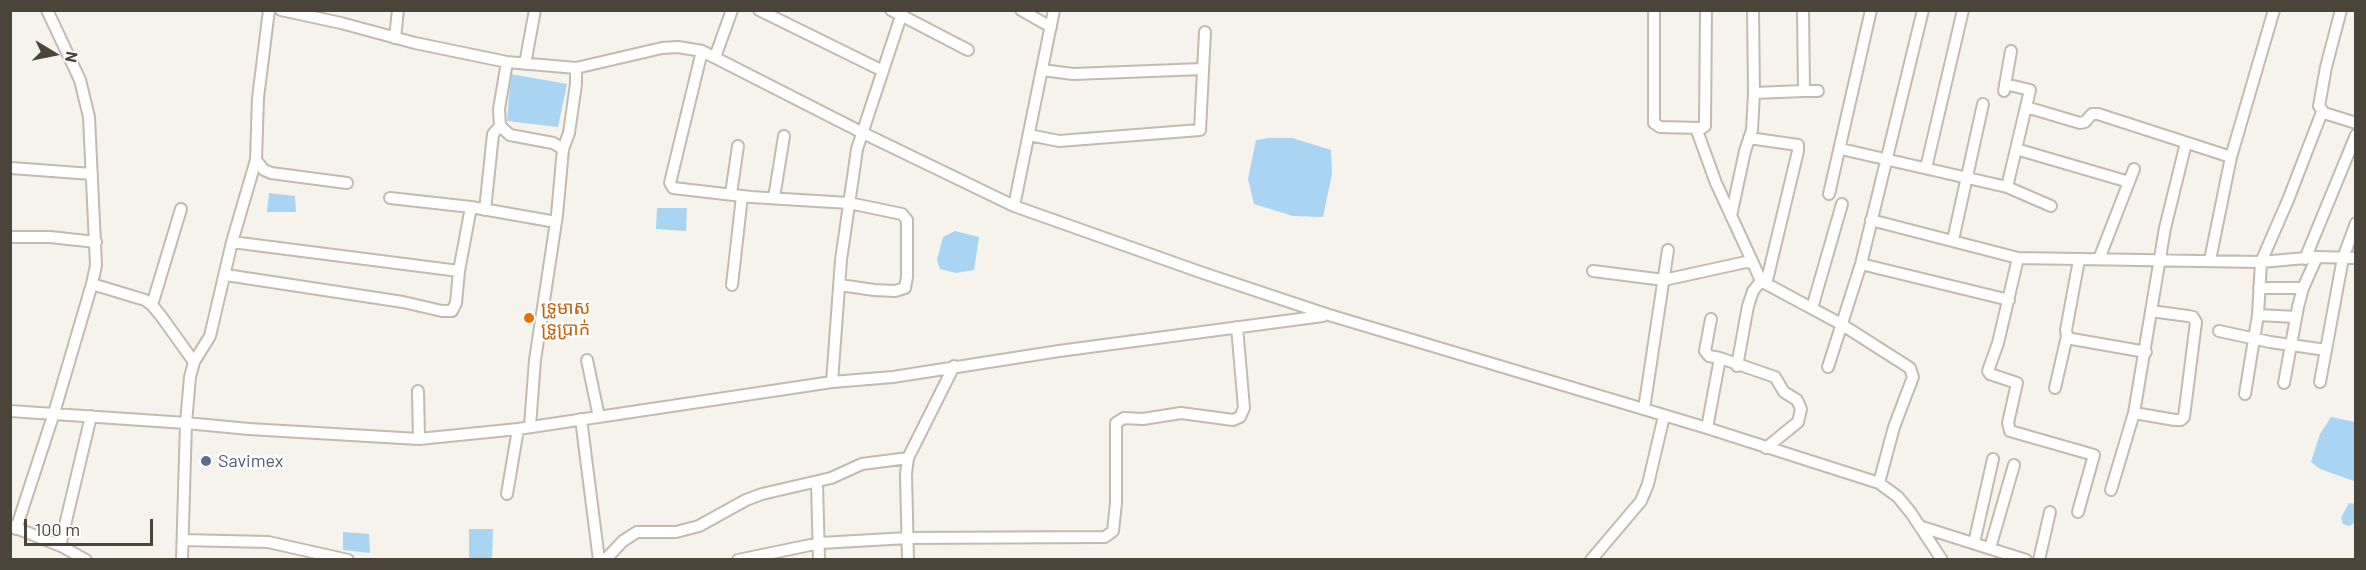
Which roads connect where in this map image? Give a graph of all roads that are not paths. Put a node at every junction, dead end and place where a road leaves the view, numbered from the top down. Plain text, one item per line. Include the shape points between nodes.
1 (47, 10) edge
2 (269, 10) edge
3 (398, 10) edge
4 (535, 10) edge
5 (732, 10) edge
6 (759, 10) edge
7 (1021, 10) edge
8 (1054, 10) edge
9 (1654, 10) edge
10 (1706, 10) edge
11 (1753, 10) edge
12 (1803, 10) edge
13 (1871, 10) edge
14 (1923, 10) edge
15 (1963, 10) edge
16 (2274, 10) edge
17 (2341, 10) edge
18 (287, 11) edge
19 (899, 12) edge
20 (1051, 27) junction
21 (1205, 32) dead end
22 (395, 38) junction
23 (968, 50) dead end
24 (702, 51) junction
25 (2011, 51) dead end
26 (715, 57) junction
27 (507, 62) junction
28 (525, 64) junction
29 (576, 68) junction
30 (1203, 69) junction
31 (1042, 70) junction
32 (883, 71) junction
33 (1804, 91) junction
34 (1818, 91) dead end
35 (1754, 93) junction
36 (1983, 104) dead end
37 (2026, 107) junction
38 (2322, 112) junction
39 (2355, 123) edge
40 (500, 126) junction
41 (1696, 128) junction
42 (863, 133) junction
43 (1029, 135) junction
44 (2355, 135) edge
45 (784, 136) dead end
46 (1749, 138) junction
47 (2186, 142) junction
48 (738, 146) dead end
49 (563, 149) junction
50 (1841, 149) junction
51 (2016, 149) junction
52 (2231, 157) junction
53 (1886, 159) junction
54 (256, 160) junction
55 (11, 168) edge
56 (1926, 168) junction
57 (2134, 169) dead end
58 (92, 174) junction
59 (1967, 178) junction
60 (2129, 182) junction
61 (347, 183) dead end
62 (2007, 187) junction
63 (1829, 194) dead end
64 (737, 195) junction
65 (390, 198) dead end
66 (774, 198) junction
67 (849, 203) junction
68 (1842, 204) dead end
69 (1014, 206) junction
70 (2051, 206) dead end
71 (471, 207) junction
72 (181, 209) dead end
73 (484, 210) junction
74 (1731, 216) junction
75 (1871, 220) junction
76 (556, 222) junction
77 (2355, 223) edge
78 (10, 237) edge
79 (1953, 240) junction
80 (96, 242) junction
81 (232, 242) junction
82 (1668, 250) dead end
83 (2317, 257) junction
84 (2018, 258) junction
85 (2343, 258) junction
86 (2355, 258) edge
87 (2099, 259) junction
88 (2305, 259) junction
89 (2079, 260) junction
90 (2210, 260) junction
91 (2160, 261) junction
92 (2261, 262) junction
93 (1754, 263) junction
94 (1861, 264) junction
95 (459, 271) junction
96 (1593, 271) dead end
97 (226, 274) junction
98 (1664, 280) junction
99 (1764, 282) junction
100 (92, 284) junction
101 (732, 285) dead end
102 (840, 285) junction
103 (2259, 288) junction
104 (2303, 288) junction
105 (2008, 300) junction
106 (152, 305) junction
107 (1812, 308) junction
108 (2151, 311) junction
109 (1329, 315) junction
110 (2258, 315) junction
111 (2296, 317) junction
112 (1711, 319) dead end
113 (1841, 324) junction
114 (1237, 327) junction
115 (2218, 331) dead end
116 (2067, 336) junction
117 (2253, 338) junction
118 (2290, 345) junction
119 (2326, 350) junction
120 (2146, 352) junction
121 (1720, 358) junction
122 (587, 360) dead end
123 (194, 362) junction
124 (954, 366) junction
125 (1737, 366) junction
126 (1828, 367) dead end
127 (832, 382) junction
128 (2320, 382) dead end
129 (2284, 383) dead end
130 (2055, 388) dead end
131 (418, 392) dead end
132 (2245, 394) dead end
133 (1644, 410) junction
134 (10, 411) edge
135 (54, 413) junction
136 (2134, 413) junction
137 (92, 416) junction
138 (1664, 416) junction
139 (599, 417) junction
140 (581, 419) junction
141 (186, 423) junction
142 (530, 426) junction
143 (1707, 428) junction
144 (518, 429) junction
145 (419, 439) junction
146 (1766, 448) junction
147 (908, 458) junction
148 (1993, 459) dead end
149 (2014, 465) dead end
150 (817, 482) junction
151 (1880, 483) junction
152 (2111, 490) dead end
153 (507, 494) dead end
154 (2050, 512) dead end
155 (2078, 512) dead end
156 (13, 527) edge
157 (1923, 527) junction
158 (908, 538) junction
159 (183, 540) junction
160 (820, 543) junction
161 (1974, 543) junction
162 (61, 546) junction
163 (1990, 548) junction
164 (86, 560) edge
165 (182, 560) edge
166 (348, 560) edge
167 (599, 560) edge
168 (605, 560) edge
169 (738, 560) edge
170 (819, 560) edge
171 (908, 560) edge
172 (1591, 560) edge
173 (1942, 560) edge
174 (2026, 560) edge
175 (2039, 560) edge

1 - 58 street via 80,80 89,117
2 - 54 street via 258,98
3 - 22 street
4 - 28 street
5 - 26 street
6 - 32 street
7 - 20 street
8 - 20 street
9 - 41 street via 1654,123 1660,127
10 - 41 street via 1705,126
11 - 35 street
12 - 33 street
13 - 50 street
14 - 53 street
15 - 56 street
16 - 52 street
17 - 38 street via 2321,95
18 - 22 street
19 - 23 street
19 - 32 street
20 - 31 street
21 - 30 street
22 - 27 street
24 - 26 street
24 - 29 street via 662,48
24 - 64 street via 670,183 673,188
25 - 37 street via 2005,88 2030,90
26 - 42 street
27 - 28 street
27 - 40 street via 498,109
28 - 29 street
29 - 49 street
30 - 31 street via 1073,74
30 - 43 street via 1200,130 1059,141
31 - 43 street
32 - 42 street
33 - 34 street
33 - 35 street
35 - 46 street
36 - 59 street
37 - 47 street via 2080,123 2098,114
37 - 51 street
38 - 39 street
38 - 92 street
40 - 49 street via 510,135 553,143
40 - 73 street via 493,134
41 - 74 street
42 - 67 street
42 - 69 street
43 - 69 street
44 - 88 street
45 - 66 street
46 - 74 street
46 - 99 street via 1798,145
47 - 52 street
47 - 91 street
48 - 64 street
49 - 76 street
50 - 53 street
50 - 63 street
51 - 60 street
51 - 62 street
52 - 90 street
53 - 56 street
53 - 75 street
54 - 61 street via 272,173
54 - 81 street
55 - 58 street
56 - 59 street
57 - 60 street
58 - 80 street
59 - 62 street
59 - 79 street
60 - 87 street
62 - 70 street
64 - 66 street
64 - 101 street
65 - 71 street
66 - 67 street
67 - 102 street
67 - 102 street via 902,214 908,220 907,277 904,288 895,291
68 - 107 street
69 - 109 street
71 - 73 street
71 - 95 street
72 - 106 street
73 - 76 street
74 - 93 street
75 - 79 street
75 - 94 street
76 - 142 street via 535,360
77 - 85 street
78 - 80 street
79 - 84 street
80 - 100 street
81 - 95 street
81 - 97 street
82 - 98 street
83 - 85 street
83 - 88 street
83 - 104 street
84 - 89 street
84 - 105 street
85 - 86 street
85 - 119 street
87 - 89 street
87 - 91 street
88 - 92 street
89 - 116 street
90 - 91 street
90 - 92 street
91 - 108 street
92 - 103 street
93 - 98 street
93 - 99 street
94 - 105 street
94 - 113 street
95 - 97 street via 456,303 452,310 442,311
96 - 98 street
97 - 123 street via 210,336
98 - 133 street
99 - 107 street
99 - 125 street via 1753,291 1748,306
100 - 106 street
100 - 135 street
102 - 127 street
103 - 104 street
103 - 110 street
104 - 111 street
105 - 155 street via 1988,371 2017,382 2008,423 2010,431 2094,455
106 - 123 street
107 - 113 street
108 - 120 street
108 - 136 street via 2193,317 2196,322 2184,417 2175,420
109 - 114 street
109 - 133 street
110 - 111 street
110 - 117 street
111 - 118 street
112 - 121 street via 1705,351
113 - 126 street
113 - 151 street via 1912,371
114 - 124 street
114 - 158 street via 1244,408 1240,417 1233,420 1181,413 1124,418 1116,423 1116,503 1113,531 1106,537
115 - 117 street
116 - 120 street
116 - 130 street
117 - 118 street
117 - 132 street
118 - 119 street
118 - 129 street
119 - 128 street
120 - 136 street
121 - 125 street
121 - 143 street
122 - 139 street
123 - 141 street
124 - 127 street
124 - 147 street
125 - 146 street via 1775,378 1801,409 1798,422
127 - 139 street
131 - 145 street
133 - 138 street
134 - 135 street
135 - 137 street
135 - 156 street
136 - 152 street
137 - 141 street
137 - 162 street
138 - 143 street
138 - 172 street via 1641,501
139 - 140 street
140 - 142 street
140 - 167 street
141 - 145 street
141 - 159 street
142 - 144 street
143 - 146 street
144 - 145 street
144 - 153 street
146 - 151 street
147 - 150 street via 862,464
147 - 158 street
148 - 161 street
149 - 163 street
150 - 160 street
150 - 168 street via 762,494 699,526 676,532 637,532
151 - 157 street via 1898,497
154 - 175 street
156 - 162 street
157 - 161 street
157 - 173 street
158 - 160 street
158 - 171 street
159 - 165 street
159 - 166 street via 268,542
160 - 169 street
160 - 170 street
161 - 163 street
162 - 164 street
163 - 174 street

